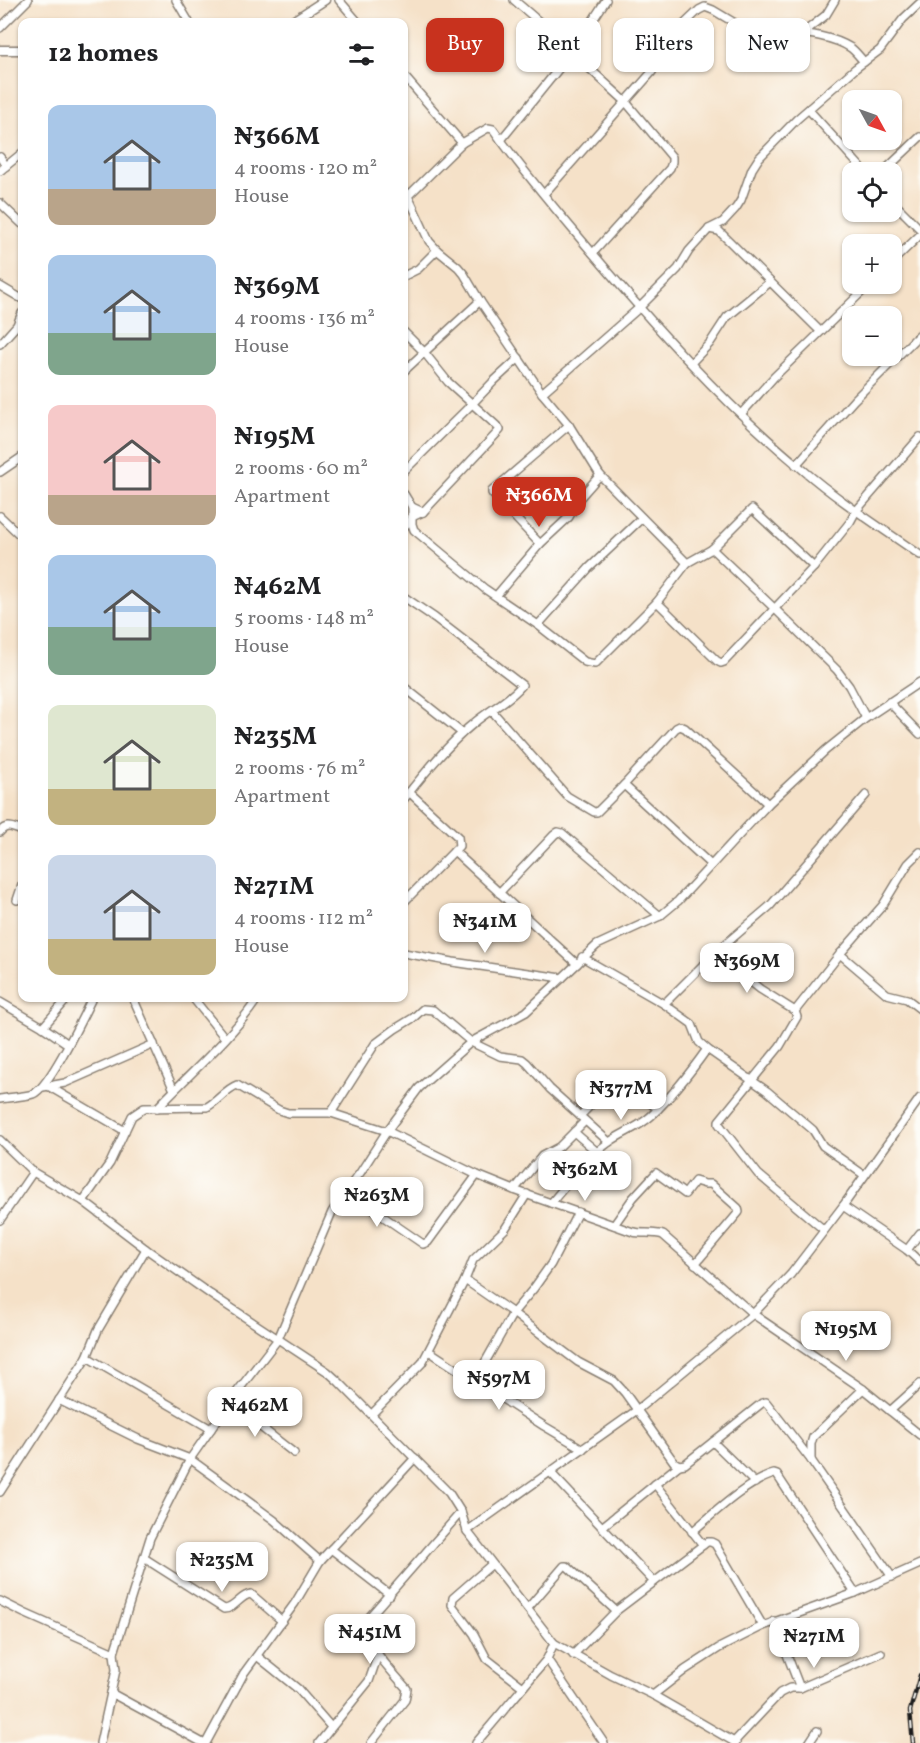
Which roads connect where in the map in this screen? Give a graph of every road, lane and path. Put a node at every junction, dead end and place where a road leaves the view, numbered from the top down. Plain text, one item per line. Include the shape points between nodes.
1 (28, 0) edge
2 (176, 0) edge
3 (325, 0) edge
4 (339, 0) edge
5 (606, 0) edge
6 (835, 0) edge
7 (517, 1) edge
8 (920, 3) edge
9 (187, 18) edge
10 (297, 18) edge
11 (355, 18) edge
12 (536, 18) edge
13 (594, 18) edge
14 (727, 18) edge
15 (0, 28) edge
16 (810, 28) edge
17 (810, 35) edge
18 (0, 50) edge
19 (18, 50) edge
20 (864, 62) junction
21 (556, 72) edge
22 (594, 72) edge
23 (408, 80) edge
24 (625, 102) junction
25 (809, 110) junction
26 (920, 137) edge
27 (501, 140) junction
28 (462, 143) junction
29 (18, 156) edge
30 (0, 157) edge
31 (856, 162) edge
32 (894, 162) edge
33 (3, 168) edge
34 (408, 191) edge
35 (544, 194) junction
36 (408, 197) edge
37 (0, 203) edge
38 (902, 211) edge
39 (18, 220) edge
40 (709, 229) junction
41 (920, 229) edge
42 (920, 235) edge
43 (437, 250) junction
44 (902, 252) edge
45 (593, 253) junction
46 (408, 274) edge
47 (770, 282) junction
48 (0, 286) edge
49 (859, 294) edge
50 (18, 297) edge
51 (480, 301) junction
52 (639, 308) junction
53 (18, 322) edge
54 (820, 331) junction
55 (920, 334) edge
56 (408, 336) edge
57 (0, 344) edge
58 (424, 352) junction
59 (519, 358) junction
60 (691, 363) junction
61 (408, 367) edge
62 (542, 393) junction
63 (472, 404) junction
64 (741, 414) junction
65 (569, 425) junction
66 (920, 436) edge
67 (18, 460) edge
68 (796, 465) junction
69 (408, 467) edge
70 (0, 472) edge
71 (600, 475) junction
72 (408, 500) edge
73 (412, 507) junction
74 (856, 511) junction
75 (423, 512) junction
76 (0, 516) edge
77 (412, 517) junction
78 (642, 518) junction
79 (408, 522) edge
80 (18, 532) edge
81 (540, 544) junction
82 (712, 549) junction
83 (920, 555) edge
84 (687, 563) junction
85 (814, 567) junction
86 (496, 596) junction
87 (408, 600) edge
88 (657, 602) junction
89 (774, 608) junction
90 (538, 625) junction
91 (920, 682) edge
92 (408, 690) edge
93 (889, 702) junction
94 (492, 711) junction
95 (866, 718) junction
96 (462, 733) junction
97 (920, 734) edge
98 (624, 786) junction
99 (408, 793) edge
100 (866, 795) dead end
101 (408, 797) edge
102 (768, 804) junction
103 (18, 829) edge
104 (0, 832) edge
105 (454, 851) junction
106 (920, 852) edge
107 (711, 865) junction
108 (499, 893) junction
109 (18, 897) edge
110 (408, 898) edge
111 (17, 900) dead end
112 (660, 916) junction
113 (715, 953) junction
114 (408, 954) edge
115 (840, 954) junction
116 (582, 957) junction
117 (577, 964) junction
118 (562, 978) junction
119 (0, 1002) edge
120 (65, 1002) edge
121 (90, 1002) edge
122 (135, 1002) edge
123 (196, 1002) edge
124 (255, 1002) edge
125 (664, 1004) junction
126 (920, 1009) edge
127 (795, 1011) junction
128 (43, 1027) junction
129 (225, 1038) junction
130 (471, 1042) junction
131 (68, 1044) junction
132 (154, 1044) junction
133 (707, 1049) junction
134 (753, 1081) junction
135 (45, 1087) junction
136 (174, 1090) junction
137 (920, 1098) edge
138 (0, 1099) edge
139 (157, 1108) junction
140 (657, 1109) junction
141 (331, 1113) junction
142 (583, 1118) junction
143 (125, 1131) junction
144 (387, 1131) junction
145 (574, 1132) junction
146 (0, 1140) edge
147 (609, 1142) junction
148 (597, 1152) junction
149 (33, 1172) junction
150 (477, 1175) junction
151 (864, 1176) junction
152 (514, 1190) junction
153 (346, 1191) junction
154 (527, 1194) junction
155 (83, 1201) junction
156 (551, 1203) junction
157 (843, 1206) junction
158 (578, 1212) junction
159 (0, 1220) edge
160 (614, 1225) junction
161 (824, 1230) junction
162 (920, 1233) edge
163 (146, 1249) junction
164 (907, 1250) junction
165 (920, 1262) edge
166 (695, 1264) junction
167 (465, 1280) junction
168 (513, 1313) junction
169 (753, 1314) junction
170 (278, 1340) junction
171 (429, 1351) junction
172 (87, 1357) junction
173 (475, 1380) junction
174 (920, 1384) edge
175 (863, 1389) junction
176 (59, 1400) junction
177 (230, 1403) junction
178 (637, 1410) junction
179 (890, 1411) junction
180 (372, 1414) junction
181 (211, 1430) junction
182 (920, 1435) edge
183 (713, 1442) junction
184 (583, 1449) junction
185 (294, 1454) dead end
186 (414, 1458) junction
187 (190, 1459) junction
188 (811, 1461) junction
189 (679, 1465) junction
190 (550, 1472) junction
191 (755, 1483) junction
192 (656, 1484) junction
193 (0, 1492) edge
194 (461, 1512) junction
195 (602, 1527) junction
196 (467, 1531) junction
197 (692, 1532) junction
198 (703, 1545) junction
199 (331, 1549) junction
200 (144, 1558) junction
201 (320, 1562) junction
202 (492, 1564) junction
203 (920, 1564) edge
204 (892, 1577) junction
205 (654, 1582) junction
206 (855, 1593) junction
207 (390, 1595) junction
208 (0, 1601) edge
209 (528, 1608) junction
210 (616, 1611) junction
211 (282, 1621) junction
212 (774, 1621) junction
213 (763, 1626) junction
214 (554, 1643) junction
215 (114, 1653) junction
216 (880, 1653) dead end
217 (378, 1655) junction
218 (573, 1655) junction
219 (257, 1656) junction
220 (547, 1659) junction
221 (523, 1688) junction
222 (800, 1688) junction
223 (111, 1693) junction
224 (652, 1695) junction
225 (331, 1727) junction
226 (818, 1731) dead end
227 (732, 1742) edge
228 (100, 1743) edge
229 (205, 1743) edge
230 (319, 1743) edge
231 (371, 1743) edge
232 (476, 1743) edge
233 (604, 1743) edge
234 (809, 1743) edge

1 - 15 street
2 - 9 street
3 - 10 street
4 - 11 street
5 - 13 street
6 - 16 street via 826,15
7 - 12 street
8 - 20 street via 880,50
14 - 24 street via 713,9 699,9 679,29 656,67
17 - 20 street via 849,47
18 - 19 street
20 - 25 street
21 - 27 street
22 - 24 street
23 - 28 street
24 - 35 street
24 - 45 street via 672,157 672,162
25 - 31 street
25 - 40 street via 759,158 736,208 723,222
26 - 32 street
27 - 28 street via 488,128
27 - 35 street
28 - 34 street
29 - 33 street
30 - 33 street
35 - 45 street
36 - 43 street via 423,231
37 - 39 street
38 - 41 street
40 - 47 street via 723,235
40 - 52 street via 678,269
42 - 44 street
43 - 46 street
43 - 51 street via 464,274
45 - 52 street
47 - 54 street
47 - 60 street via 727,317
48 - 50 street
49 - 54 street
51 - 58 street
51 - 59 street
52 - 60 street
52 - 62 street
53 - 57 street
54 - 64 street
55 - 68 street
56 - 58 street
58 - 61 street
58 - 63 street
59 - 62 street
59 - 63 street
60 - 64 street
62 - 65 street
63 - 69 street
63 - 75 street via 499,432
64 - 68 street
65 - 71 street
65 - 81 street via 492,491
66 - 74 street
67 - 70 street
68 - 74 street
71 - 78 street
71 - 81 street via 569,517
72 - 73 street
73 - 75 street
73 - 77 street
74 - 83 street
74 - 85 street
75 - 77 street
76 - 80 street
77 - 79 street
77 - 86 street via 414,530
78 - 84 street
78 - 90 street via 589,568
81 - 86 street
82 - 84 street
82 - 85 street via 752,509
82 - 89 street
84 - 88 street
85 - 89 street
86 - 90 street
87 - 94 street via 521,683
88 - 89 street via 721,663
88 - 90 street via 595,664 585,662
89 - 95 street via 837,670
91 - 93 street
92 - 96 street
93 - 95 street
93 - 97 street
94 - 96 street
94 - 98 street via 567,796 594,812
95 - 102 street
96 - 99 street
98 - 102 street via 681,726
98 - 107 street
100 - 113 street via 776,899
101 - 105 street via 458,837 459,846
102 - 107 street
103 - 104 street via 9,826
105 - 108 street
105 - 110 street
106 - 115 street via 883,905
107 - 112 street
108 - 112 street via 558,832
108 - 117 street
109 - 111 street
112 - 116 street via 597,945
113 - 125 street
113 - 127 street
114 - 118 street
115 - 126 street via 887,994 907,999
115 - 127 street
116 - 117 street
116 - 125 street
117 - 118 street
118 - 130 street via 522,1016
119 - 128 street
120 - 128 street
121 - 131 street
122 - 132 street
123 - 129 street
124 - 129 street
125 - 133 street via 692,1024 699,1042
127 - 134 street via 797,1017 782,1043
128 - 131 street
129 - 136 street
130 - 141 street via 433,1010 423,1009 375,1044
130 - 142 street via 500,1056 522,1059
130 - 144 street via 419,1088
131 - 135 street
132 - 135 street via 65,1083
132 - 136 street
133 - 134 street
133 - 140 street via 687,1078
134 - 151 street via 813,1130 823,1146
134 - 161 street via 719,1124 758,1174
135 - 138 street via 32,1094
135 - 143 street
136 - 139 street
137 - 151 street
139 - 141 street via 207,1107 237,1085 288,1113
139 - 143 street via 137,1111
140 - 142 street via 617,1078
140 - 147 street
141 - 144 street
142 - 145 street
142 - 147 street
143 - 155 street via 110,1163
144 - 150 street
144 - 153 street
145 - 148 street
145 - 152 street via 557,1149 542,1156
146 - 149 street
147 - 148 street
148 - 156 street
149 - 155 street
149 - 159 street
150 - 152 street
150 - 153 street via 423,1245
151 - 157 street
152 - 154 street
153 - 170 street via 332,1212
154 - 156 street
154 - 167 street via 506,1229 473,1260
155 - 163 street
156 - 158 street
157 - 161 street
157 - 164 street
158 - 160 street
158 - 168 street via 550,1264
160 - 166 street via 640,1234 663,1235
160 - 166 street via 656,1173 685,1194 695,1181 711,1184 739,1212
161 - 169 street via 781,1286
162 - 164 street
163 - 170 street
163 - 172 street via 98,1330
164 - 165 street
166 - 169 street
167 - 168 street
167 - 171 street
168 - 173 street
168 - 178 street via 578,1362 614,1381
169 - 175 street
169 - 178 street
170 - 177 street
170 - 180 street via 328,1372
171 - 173 street
171 - 180 street
172 - 176 street
172 - 181 street
173 - 184 street
174 - 179 street
175 - 179 street
175 - 188 street via 813,1437
176 - 187 street via 138,1439
176 - 193 street
177 - 181 street
177 - 185 street
178 - 184 street
178 - 189 street
179 - 182 street
180 - 186 street
181 - 187 street
183 - 188 street via 766,1402
183 - 189 street
183 - 191 street
184 - 190 street
186 - 194 street via 449,1493
186 - 199 street
187 - 200 street
187 - 201 street via 274,1520
188 - 204 street
189 - 192 street
190 - 195 street
190 - 196 street
191 - 197 street
191 - 206 street via 777,1475
192 - 195 street
192 - 197 street
194 - 196 street
194 - 207 street
195 - 205 street
196 - 202 street
197 - 198 street
198 - 205 street
198 - 213 street via 715,1544
199 - 201 street
199 - 207 street
200 - 211 street via 224,1609 251,1594
200 - 215 street
201 - 211 street
202 - 209 street
202 - 221 street via 453,1599 452,1605 487,1659
203 - 204 street
204 - 206 street
205 - 210 street
206 - 212 street
207 - 217 street via 363,1627
208 - 215 street
209 - 210 street via 567,1566
209 - 214 street
210 - 218 street
211 - 219 street
212 - 213 street
212 - 222 street
213 - 224 street via 719,1648
214 - 218 street
214 - 220 street
215 - 223 street via 116,1670
216 - 222 street
217 - 225 street via 369,1681
217 - 231 street via 408,1689 408,1694
218 - 224 street
219 - 225 street via 298,1689
219 - 229 street
220 - 221 street
220 - 233 street
221 - 232 street
222 - 227 street via 780,1693
223 - 228 street
223 - 229 street
224 - 227 street
225 - 230 street
226 - 234 street

